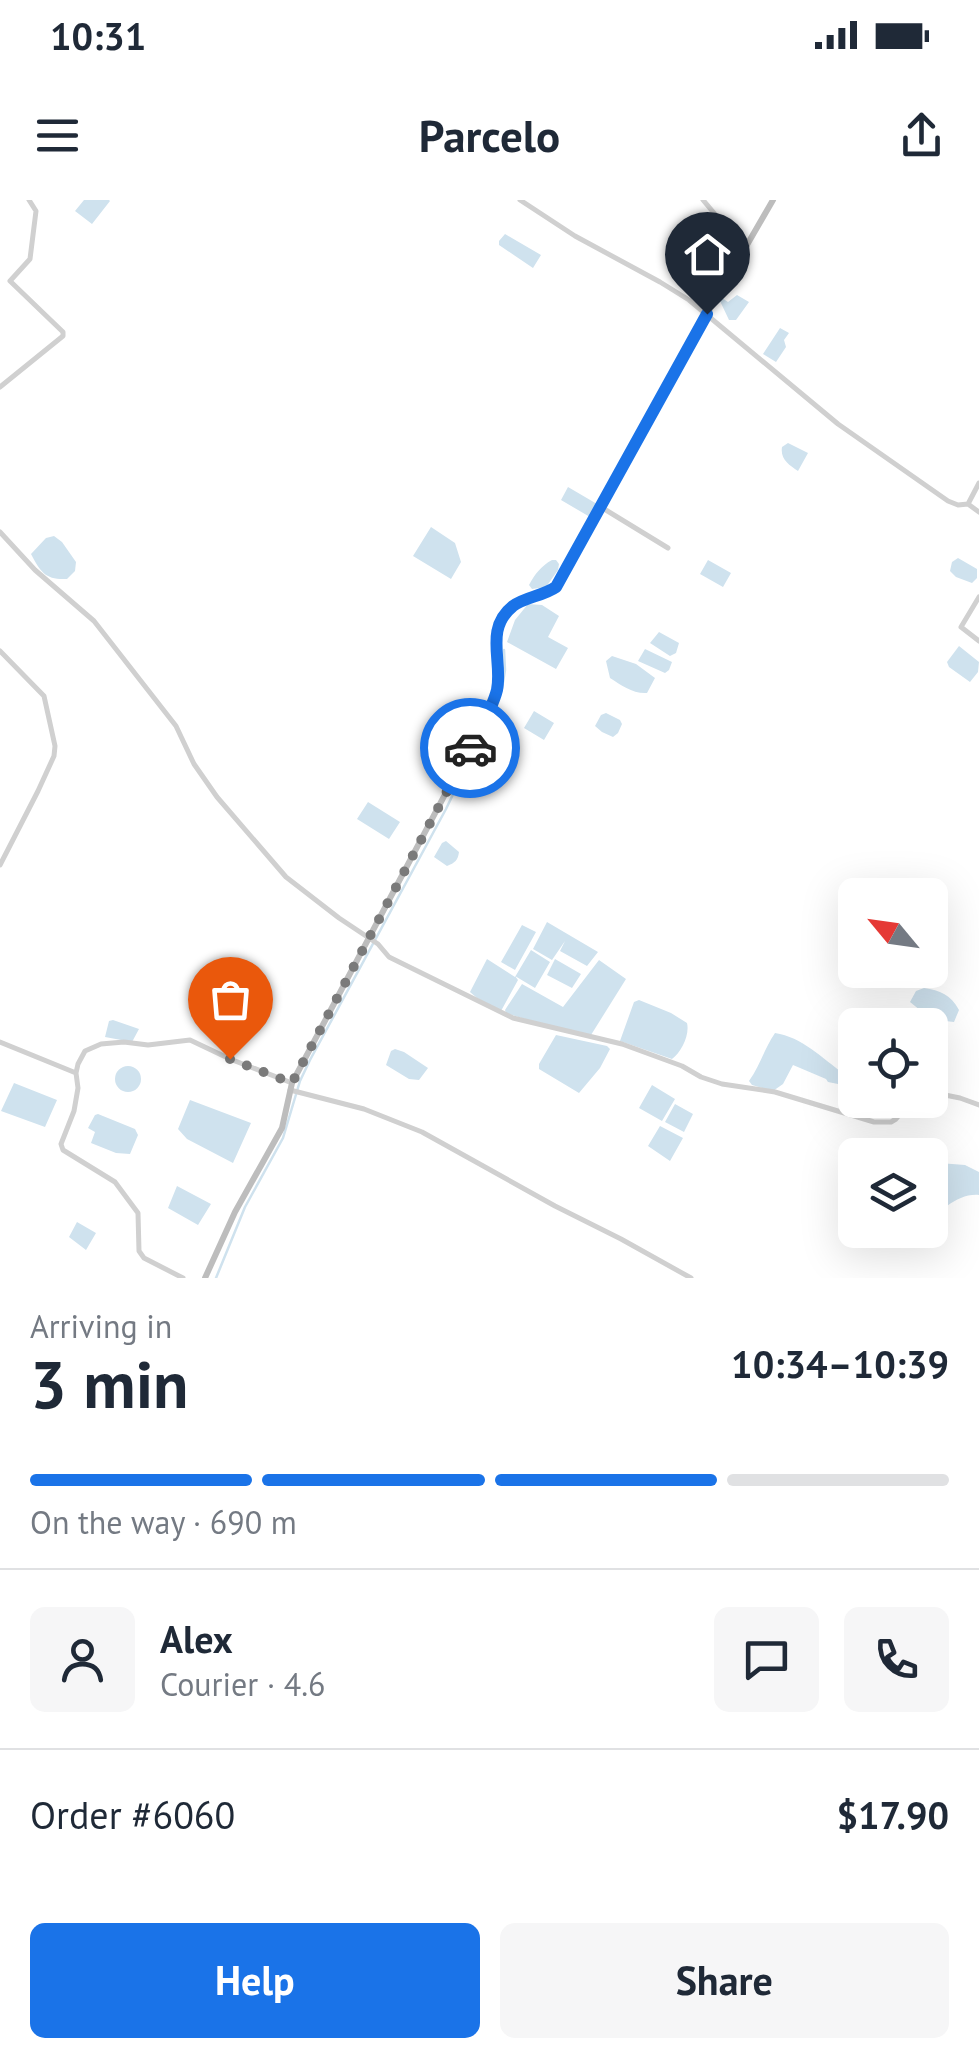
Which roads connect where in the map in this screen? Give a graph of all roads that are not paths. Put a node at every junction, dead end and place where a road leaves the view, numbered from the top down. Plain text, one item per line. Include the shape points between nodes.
1 (29, 200) edge
2 (520, 200) edge
3 (703, 200) edge
4 (773, 200) edge
5 (746, 246) junction
6 (707, 314) junction
7 (0, 387) edge
8 (979, 483) edge
9 (968, 504) junction
10 (601, 506) junction
11 (979, 512) edge
12 (0, 532) edge
13 (668, 548) dead end
14 (979, 597) edge
15 (979, 641) edge
16 (0, 651) edge
17 (0, 864) edge
18 (369, 938) junction
19 (0, 1042) edge
20 (76, 1073) junction
21 (291, 1087) junction
22 (948, 1095) edge
23 (979, 1105) edge
24 (838, 1111) edge
25 (861, 1118) edge
26 (897, 1118) edge
27 (183, 1278) edge
28 (205, 1278) edge
29 (690, 1278) edge

1 - 7 street via 36,212 30,259 10,280 62,336
2 - 6 street
3 - 5 street
4 - 5 main road
5 - 6 main road
6 - 9 street via 838,424 948,500
6 - 10 main road
8 - 9 street
9 - 11 street
10 - 13 street
10 - 18 main road via 556,587 504,615 496,633 496,694
12 - 18 street via 94,621 176,726 194,764 286,877
14 - 15 street via 961,627
16 - 17 street via 44,696 55,746
18 - 21 main road
18 - 24 street via 390,957 501,1014 622,1044 722,1084
19 - 20 street
20 - 21 street via 85,1051 101,1044 190,1040
20 - 27 street via 62,1150 115,1182 138,1213 139,1251
21 - 28 main road via 282,1128
21 - 29 street via 422,1132
22 - 23 street
25 - 26 street

